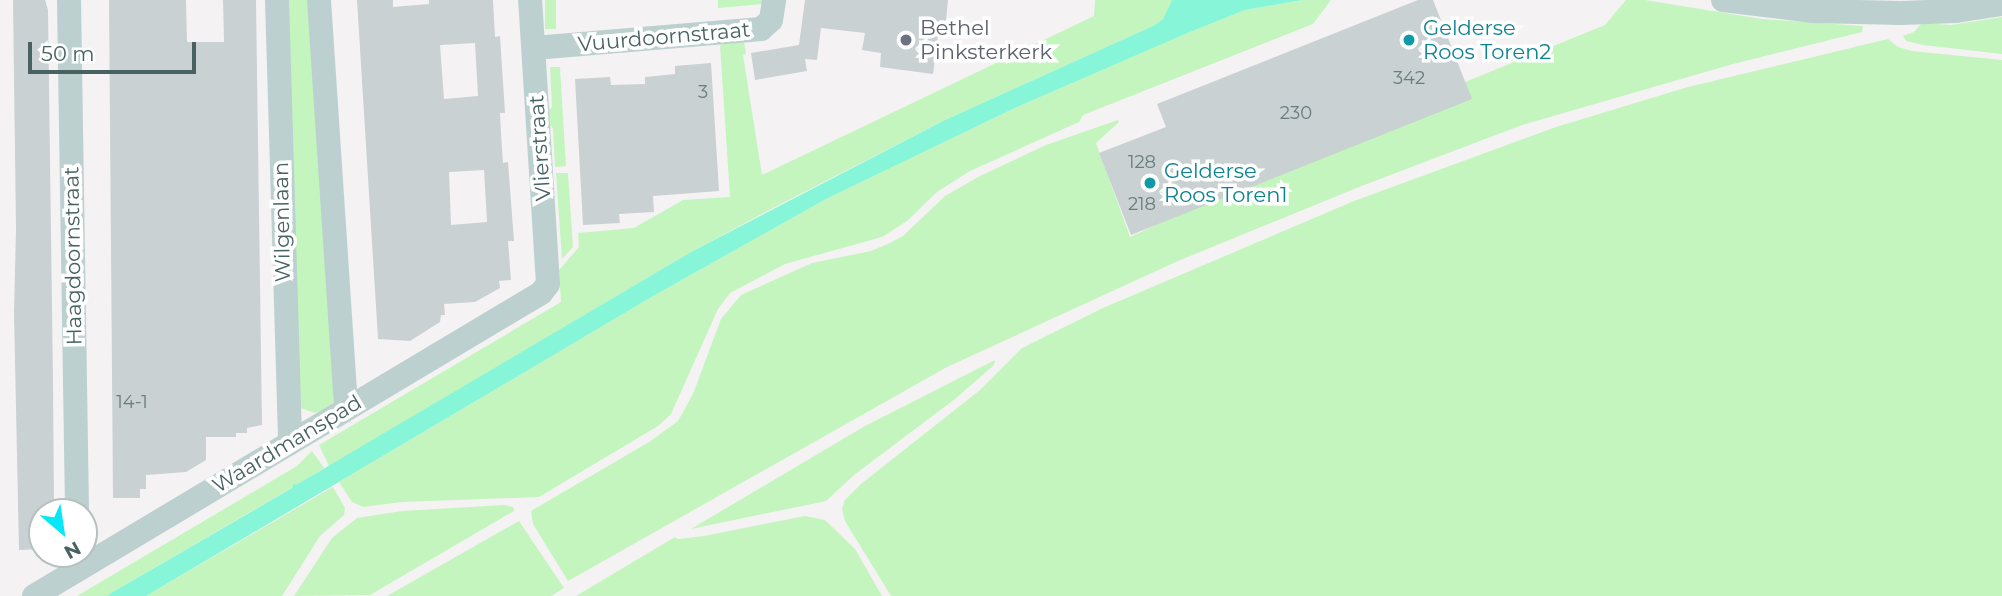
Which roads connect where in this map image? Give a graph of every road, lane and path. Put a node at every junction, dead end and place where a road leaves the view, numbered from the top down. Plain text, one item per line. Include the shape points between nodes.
1 (69, 0) edge
2 (277, 0) edge
3 (319, 0) edge
4 (530, 0) edge
5 (774, 0) edge
6 (1723, 0) edge
7 (2002, 4) edge
8 (1873, 6) edge
9 (534, 48) junction
10 (541, 293) joint
11 (346, 408) junction
12 (290, 443) junction
13 (77, 498) edge
14 (98, 551) edge
15 (70, 568) edge
16 (34, 596) edge

1 - 13 street, Haagdoornstraat
2 - 12 street, Wilgenlaan
3 - 11 street
4 - 9 street, Vlierstraat
5 - 9 street, Vuurdoornstraat via 771,20 761,29
6 - 8 street via 1813,10
7 - 8 street via 1956,11
9 - 10 street, Vlierstraat via 548,284
10 - 11 street, Waardmanspad
11 - 12 street, Waardmanspad
12 - 14 street, Waardmanspad
15 - 16 street, Waardmanspad

